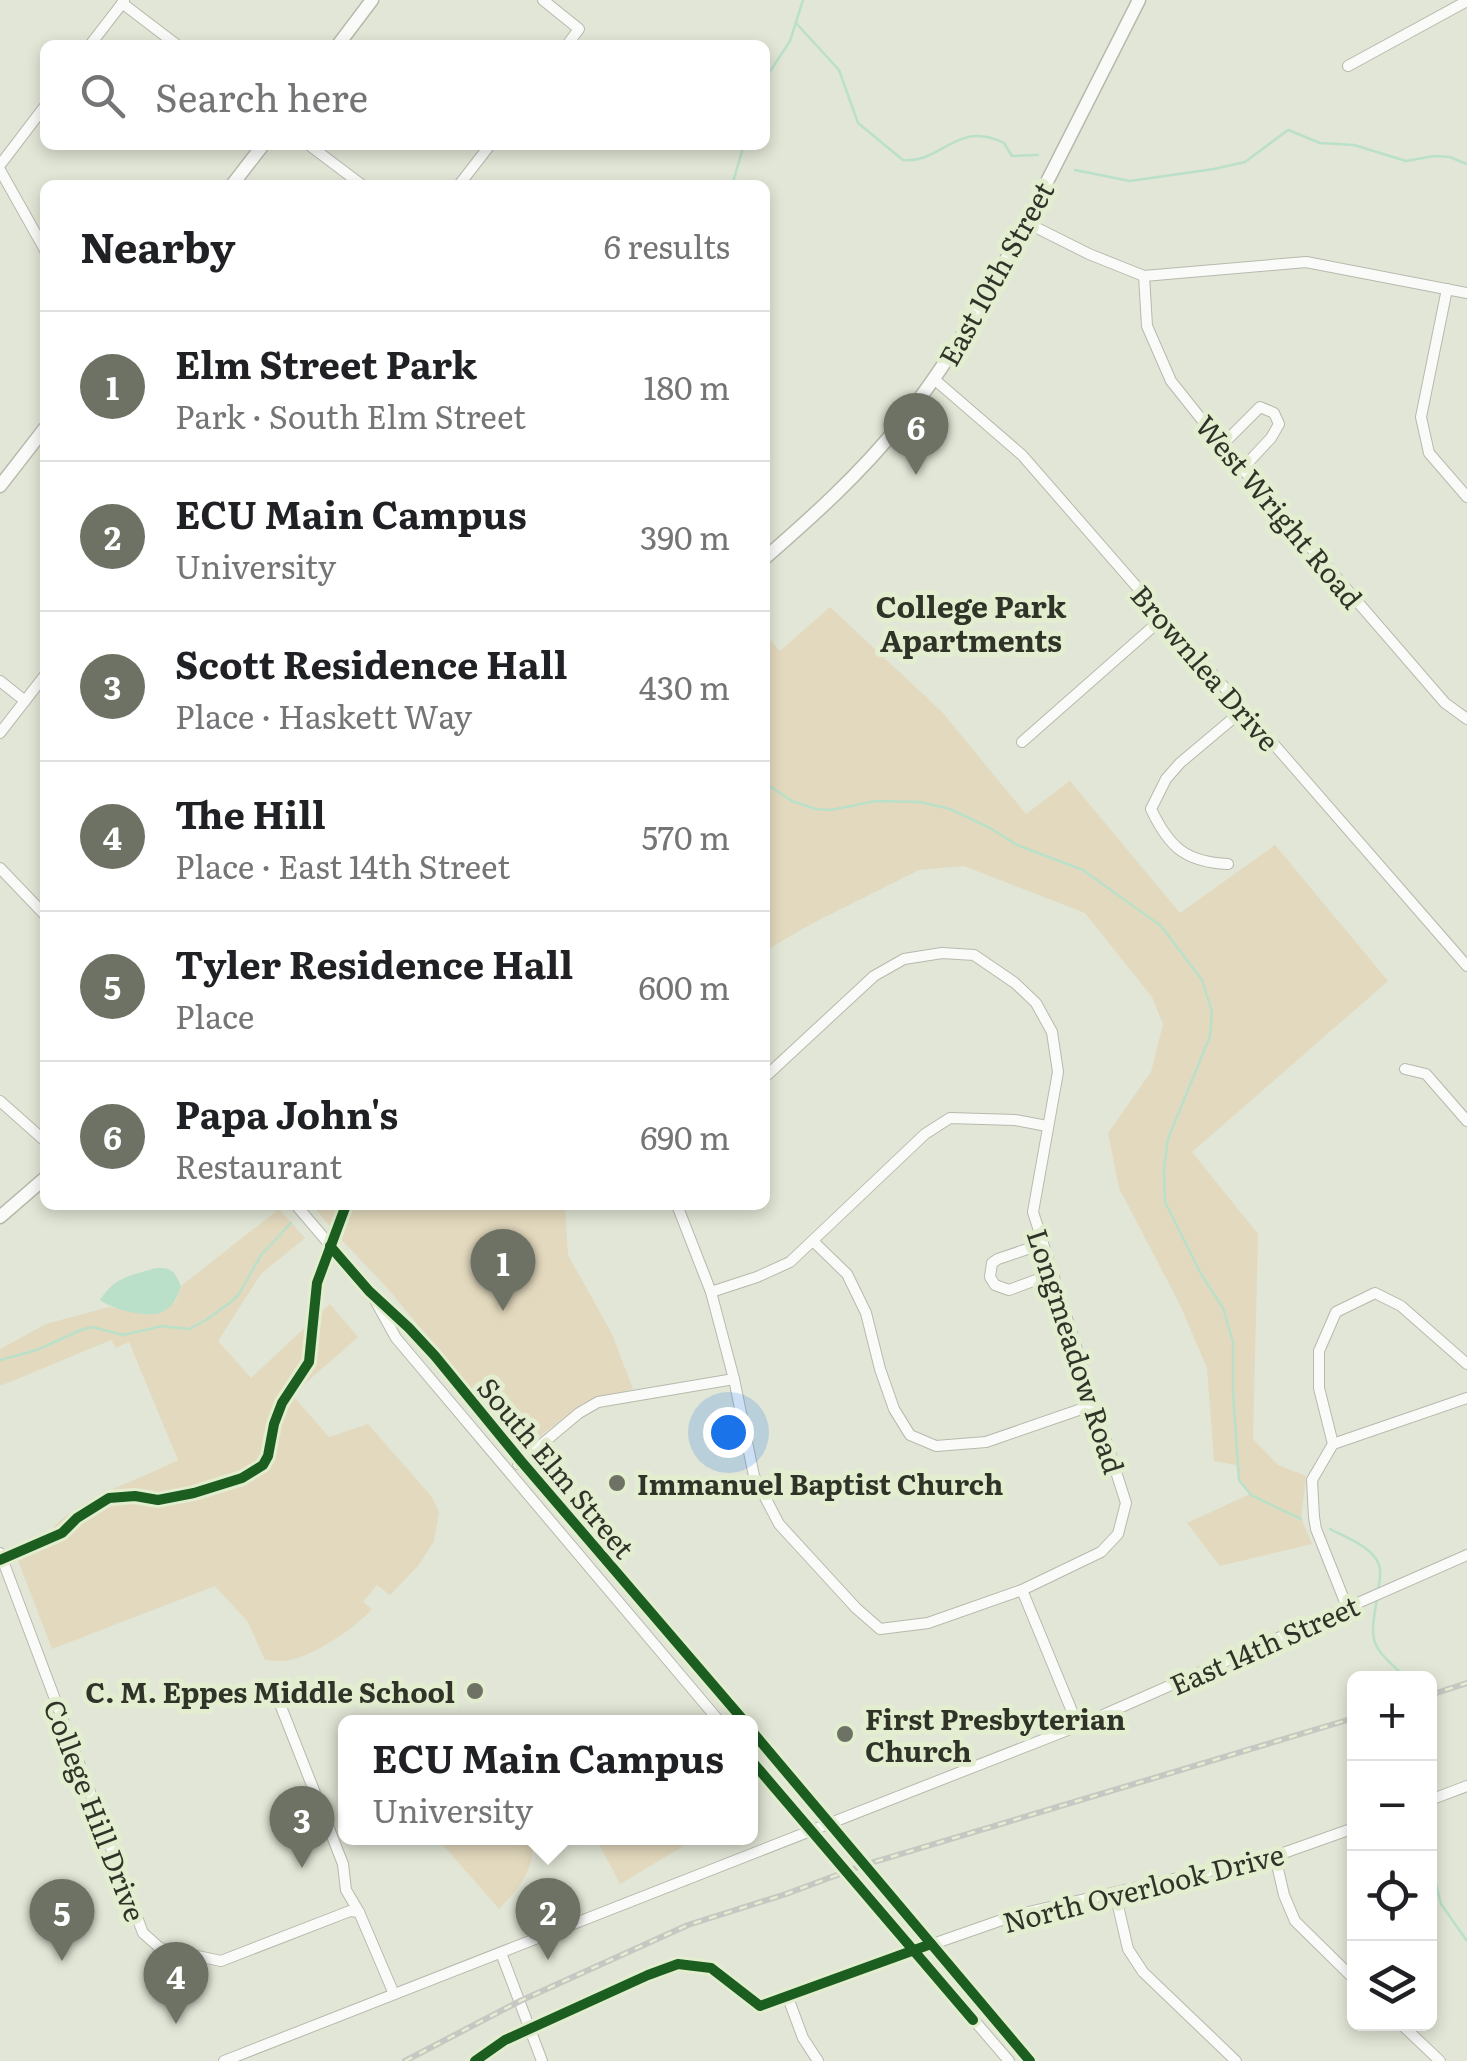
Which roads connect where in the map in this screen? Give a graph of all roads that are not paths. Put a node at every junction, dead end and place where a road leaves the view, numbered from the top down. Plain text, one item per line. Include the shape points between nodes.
1 (372, 0) edge
2 (543, 0) edge
3 (1139, 0) edge
4 (1467, 1) edge
5 (123, 2) edge
6 (94, 40) edge
7 (171, 40) edge
8 (342, 40) edge
9 (571, 40) edge
10 (1348, 66) dead end
11 (40, 113) edge
12 (258, 150) edge
13 (316, 150) edge
14 (486, 150) edge
15 (0, 168) edge
16 (236, 180) edge
17 (355, 180) edge
18 (463, 180) edge
19 (1027, 223) junction
20 (40, 241) edge
21 (1144, 276) junction
22 (1447, 290) junction
23 (1467, 293) edge
24 (934, 379) junction
25 (40, 434) edge
26 (1222, 446) junction
27 (1242, 469) junction
28 (0, 486) edge
29 (1467, 497) edge
30 (770, 553) edge
31 (1164, 618) junction
32 (40, 680) edge
33 (0, 681) edge
34 (28, 696) junction
35 (40, 700) edge
36 (1243, 710) junction
37 (1467, 718) edge
38 (0, 733) edge
39 (1022, 742) dead end
40 (1228, 864) dead end
41 (0, 868) edge
42 (40, 910) edge
43 (1467, 966) edge
44 (1405, 1069) dead end
45 (770, 1071) edge
46 (0, 1100) edge
47 (1467, 1121) edge
48 (1047, 1126) junction
49 (40, 1136) edge
50 (40, 1182) edge
51 (300, 1210) edge
52 (679, 1210) edge
53 (0, 1216) edge
54 (814, 1242) junction
55 (1042, 1244) junction
56 (1052, 1274) junction
57 (369, 1291) junction
58 (711, 1292) junction
59 (409, 1328) junction
60 (396, 1338) junction
61 (436, 1356) junction
62 (1467, 1364) edge
63 (421, 1368) junction
64 (734, 1380) junction
65 (1467, 1398) edge
66 (1093, 1405) junction
67 (1332, 1444) junction
68 (521, 1461) junction
69 (508, 1472) junction
70 (579, 1528) junction
71 (566, 1538) junction
72 (0, 1553) edge
73 (1467, 1556) edge
74 (1022, 1590) junction
75 (1347, 1607) junction
76 (674, 1642) junction
77 (663, 1653) junction
78 (276, 1694) dead end
79 (714, 1715) edge
80 (738, 1715) edge
81 (1078, 1726) junction
82 (758, 1738) edge
83 (758, 1769) edge
84 (1467, 1786) edge
85 (1437, 1797) edge
86 (829, 1822) junction
87 (1347, 1830) edge
88 (810, 1831) junction
89 (1275, 1856) junction
90 (1115, 1893) junction
91 (360, 1912) junction
92 (931, 1944) junction
93 (912, 1950) junction
94 (501, 1952) junction
95 (1347, 1972) edge
96 (394, 1994) junction
97 (1408, 2031) edge
98 (1017, 2046) junction
99 (1007, 2059) edge
100 (537, 2060) edge
101 (224, 2061) edge
102 (818, 2061) edge
103 (1030, 2061) edge
104 (1236, 2061) edge
105 (1440, 2061) edge

1 - 8 main road
2 - 9 street via 579,29
3 - 19 main road, East 10th Street
4 - 10 street
5 - 6 street
5 - 7 street
11 - 15 street
12 - 16 main road
13 - 17 street
14 - 18 street
15 - 20 street
19 - 21 street
19 - 24 main road, East 10th Street
21 - 22 street via 1306,262
21 - 26 street, West Wright Road via 1148,326 1171,381
22 - 23 street
22 - 29 street via 1422,417 1429,452
24 - 30 main road, East 10th Street via 847,483
24 - 31 street, Brownlea Drive via 1022,456
25 - 28 main road
26 - 27 street, West Wright Road
26 - 27 street via 1260,407 1274,413 1278,424 1271,438
27 - 37 street, West Wright Road via 1445,703
31 - 36 street, Brownlea Drive
31 - 39 street
32 - 34 street
33 - 34 street
34 - 35 street
34 - 38 street
36 - 40 street via 1180,763 1151,809 1180,852
36 - 43 street, Brownlea Drive
41 - 42 street
44 - 47 street via 1426,1074
45 - 48 street, Longmeadow Road via 874,976 904,959 974,955 1016,983 1052,1032 1058,1072
46 - 49 street
48 - 54 street via 950,1118 924,1134
48 - 55 street, Longmeadow Road via 1033,1212
50 - 53 main road
51 - 57 street, South Elm Street
52 - 58 street, Longmeadow Road
54 - 58 street via 790,1262
54 - 66 street via 847,1274 866,1312 894,1409 910,1434 936,1446 986,1442
55 - 56 street, Longmeadow Road
55 - 56 street via 998,1259 990,1277 1009,1290
56 - 66 street, Longmeadow Road
57 - 59 street, South Elm Street
57 - 60 street, South Elm Street
58 - 64 street, Longmeadow Road
59 - 60 street
59 - 61 street, South Elm Street
60 - 63 street, South Elm Street
61 - 63 street
61 - 68 street, South Elm Street
62 - 67 street via 1401,1306 1375,1294 1336,1312 1319,1351
63 - 69 street, South Elm Street
64 - 68 street via 598,1402
64 - 74 street, Longmeadow Road via 754,1476 779,1524 880,1629 928,1623
65 - 67 street
66 - 74 street, Longmeadow Road via 1126,1503 1118,1534 1100,1552
67 - 75 street via 1312,1480 1314,1517
68 - 69 street
68 - 70 street, South Elm Street
69 - 71 street, South Elm Street
70 - 71 street
70 - 76 street, South Elm Street
71 - 77 street, South Elm Street
72 - 91 street, College Hill Drive via 143,1933 160,1948 221,1961
73 - 75 street, East 14th Street
74 - 81 street
75 - 81 street, East 14th Street
76 - 77 street
76 - 80 street, South Elm Street
77 - 79 street, South Elm Street
78 - 91 street via 343,1864 346,1890
81 - 86 street, East 14th Street
82 - 86 street
83 - 88 street
84 - 85 street
86 - 88 street, East 14th Street
86 - 92 street
87 - 89 street, North Overlook Drive
88 - 93 street
88 - 94 street, East 14th Street
89 - 90 street, North Overlook Drive
89 - 95 street via 1295,1922
90 - 92 street, North Overlook Drive
90 - 104 street via 1128,1950 1143,1972
91 - 96 street
92 - 93 street, North Overlook Drive
92 - 98 street
93 - 99 street
93 - 102 street, North Overlook Drive via 787,1995
94 - 96 street, East 14th Street
94 - 100 street
96 - 101 street, East 14th Street
97 - 105 street
98 - 99 street
98 - 103 street

